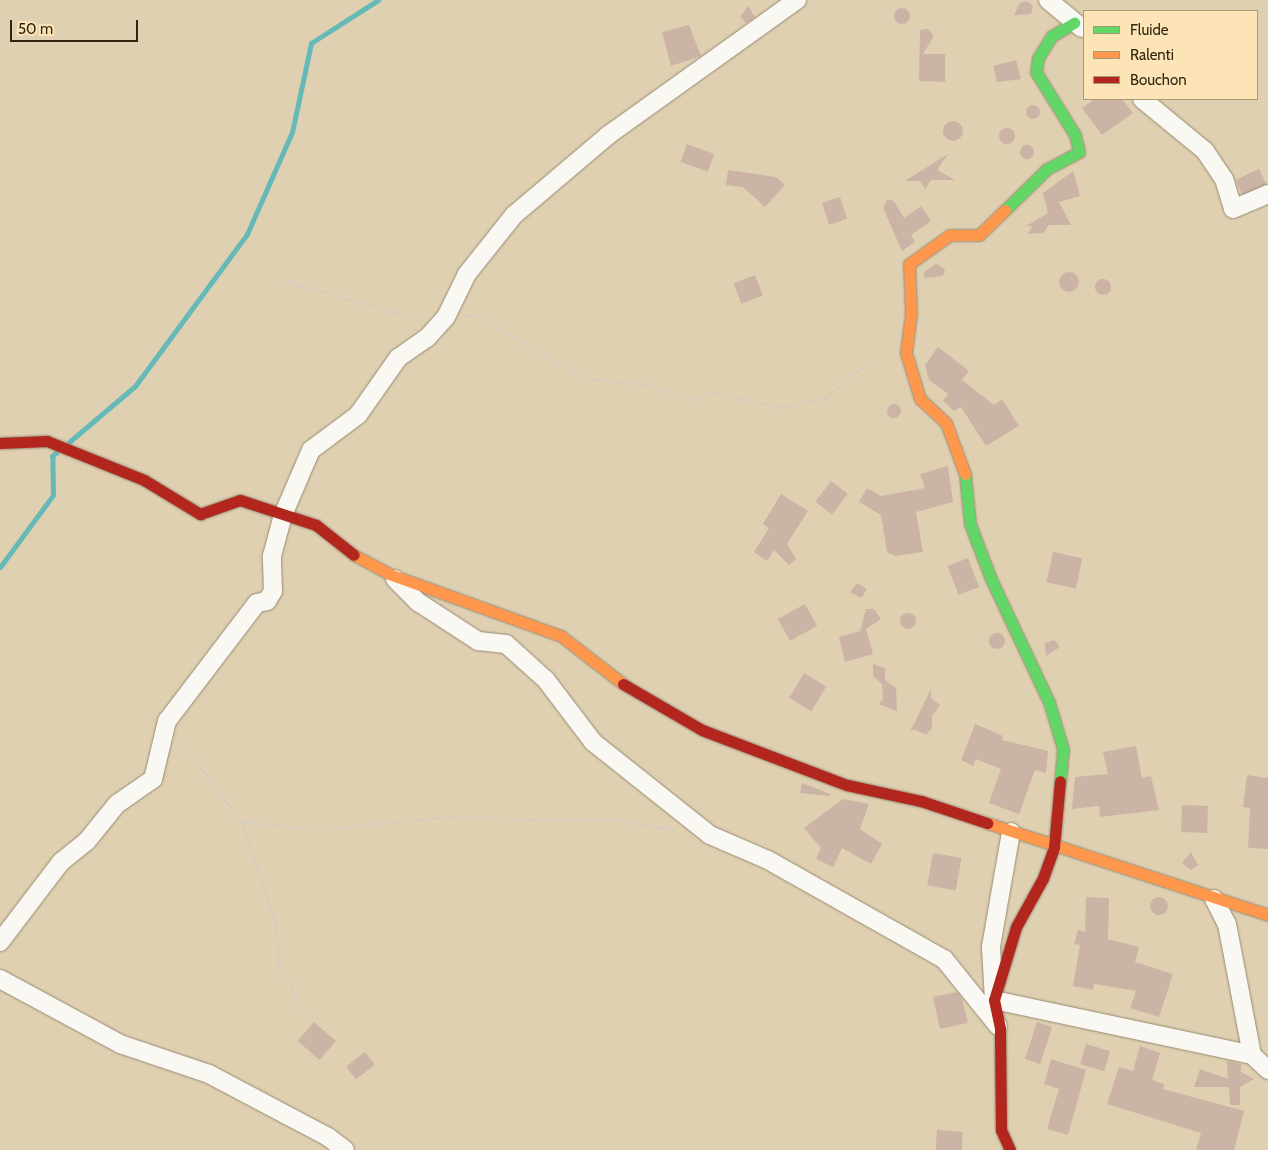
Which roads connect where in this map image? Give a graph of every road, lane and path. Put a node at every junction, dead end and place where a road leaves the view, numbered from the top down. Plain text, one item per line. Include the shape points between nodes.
1 (797, 0) edge
2 (1048, 0) edge
3 (1079, 26) edge
4 (1143, 100) edge
5 (1268, 194) edge
6 (282, 280) dead end
7 (446, 316) junction
8 (865, 365) dead end
9 (0, 443) edge
10 (283, 514) junction
11 (389, 574) junction
12 (167, 721) junction
13 (242, 822) junction
14 (682, 831) dead end
15 (1011, 832) junction
16 (1054, 847) junction
17 (1214, 899) junction
18 (1268, 915) edge
19 (0, 942) edge
20 (0, 979) edge
21 (994, 1000) junction
22 (307, 1019) dead end
23 (1000, 1028) junction
24 (1252, 1055) junction
25 (1268, 1070) edge
26 (1001, 1130) junction
27 (345, 1150) edge
28 (999, 1150) edge
29 (1010, 1150) edge

1 - 7 street via 607,136 514,215 467,274
2 - 3 street
3 - 16 street via 1052,36 1038,58 1036,72 1075,135 1079,152 1048,168 979,235 950,235 908,264 911,313 906,354 920,399 946,423 964,466 970,524 991,579 1049,702 1063,749
4 - 5 street via 1205,151 1224,179 1233,209
6 - 7 path via 412,317
7 - 8 path via 479,316 587,379 645,384 692,400 712,394 780,407 826,398
7 - 10 street via 427,338 398,358 358,415 311,450
9 - 10 street via 47,440 144,480 200,514 240,500
10 - 11 street via 316,525 356,556
10 - 12 street via 272,556 273,590 267,601 257,603
11 - 15 street via 561,636 630,689 702,730 847,786 921,801
11 - 23 street via 418,602 478,641 506,644 546,680 592,742 710,836 768,860 944,959
12 - 13 path
12 - 19 street via 153,779 117,804 87,841 61,862
13 - 14 path via 322,829 433,818 616,820
13 - 22 path via 276,924 279,962
15 - 16 street
15 - 21 street via 991,947
16 - 17 street
16 - 21 street via 1043,878 1016,927
17 - 18 street
17 - 24 street via 1227,924
20 - 27 street via 120,1044 209,1074 328,1137
21 - 23 street
21 - 24 street
23 - 26 street
24 - 25 street
26 - 28 street
26 - 29 street

